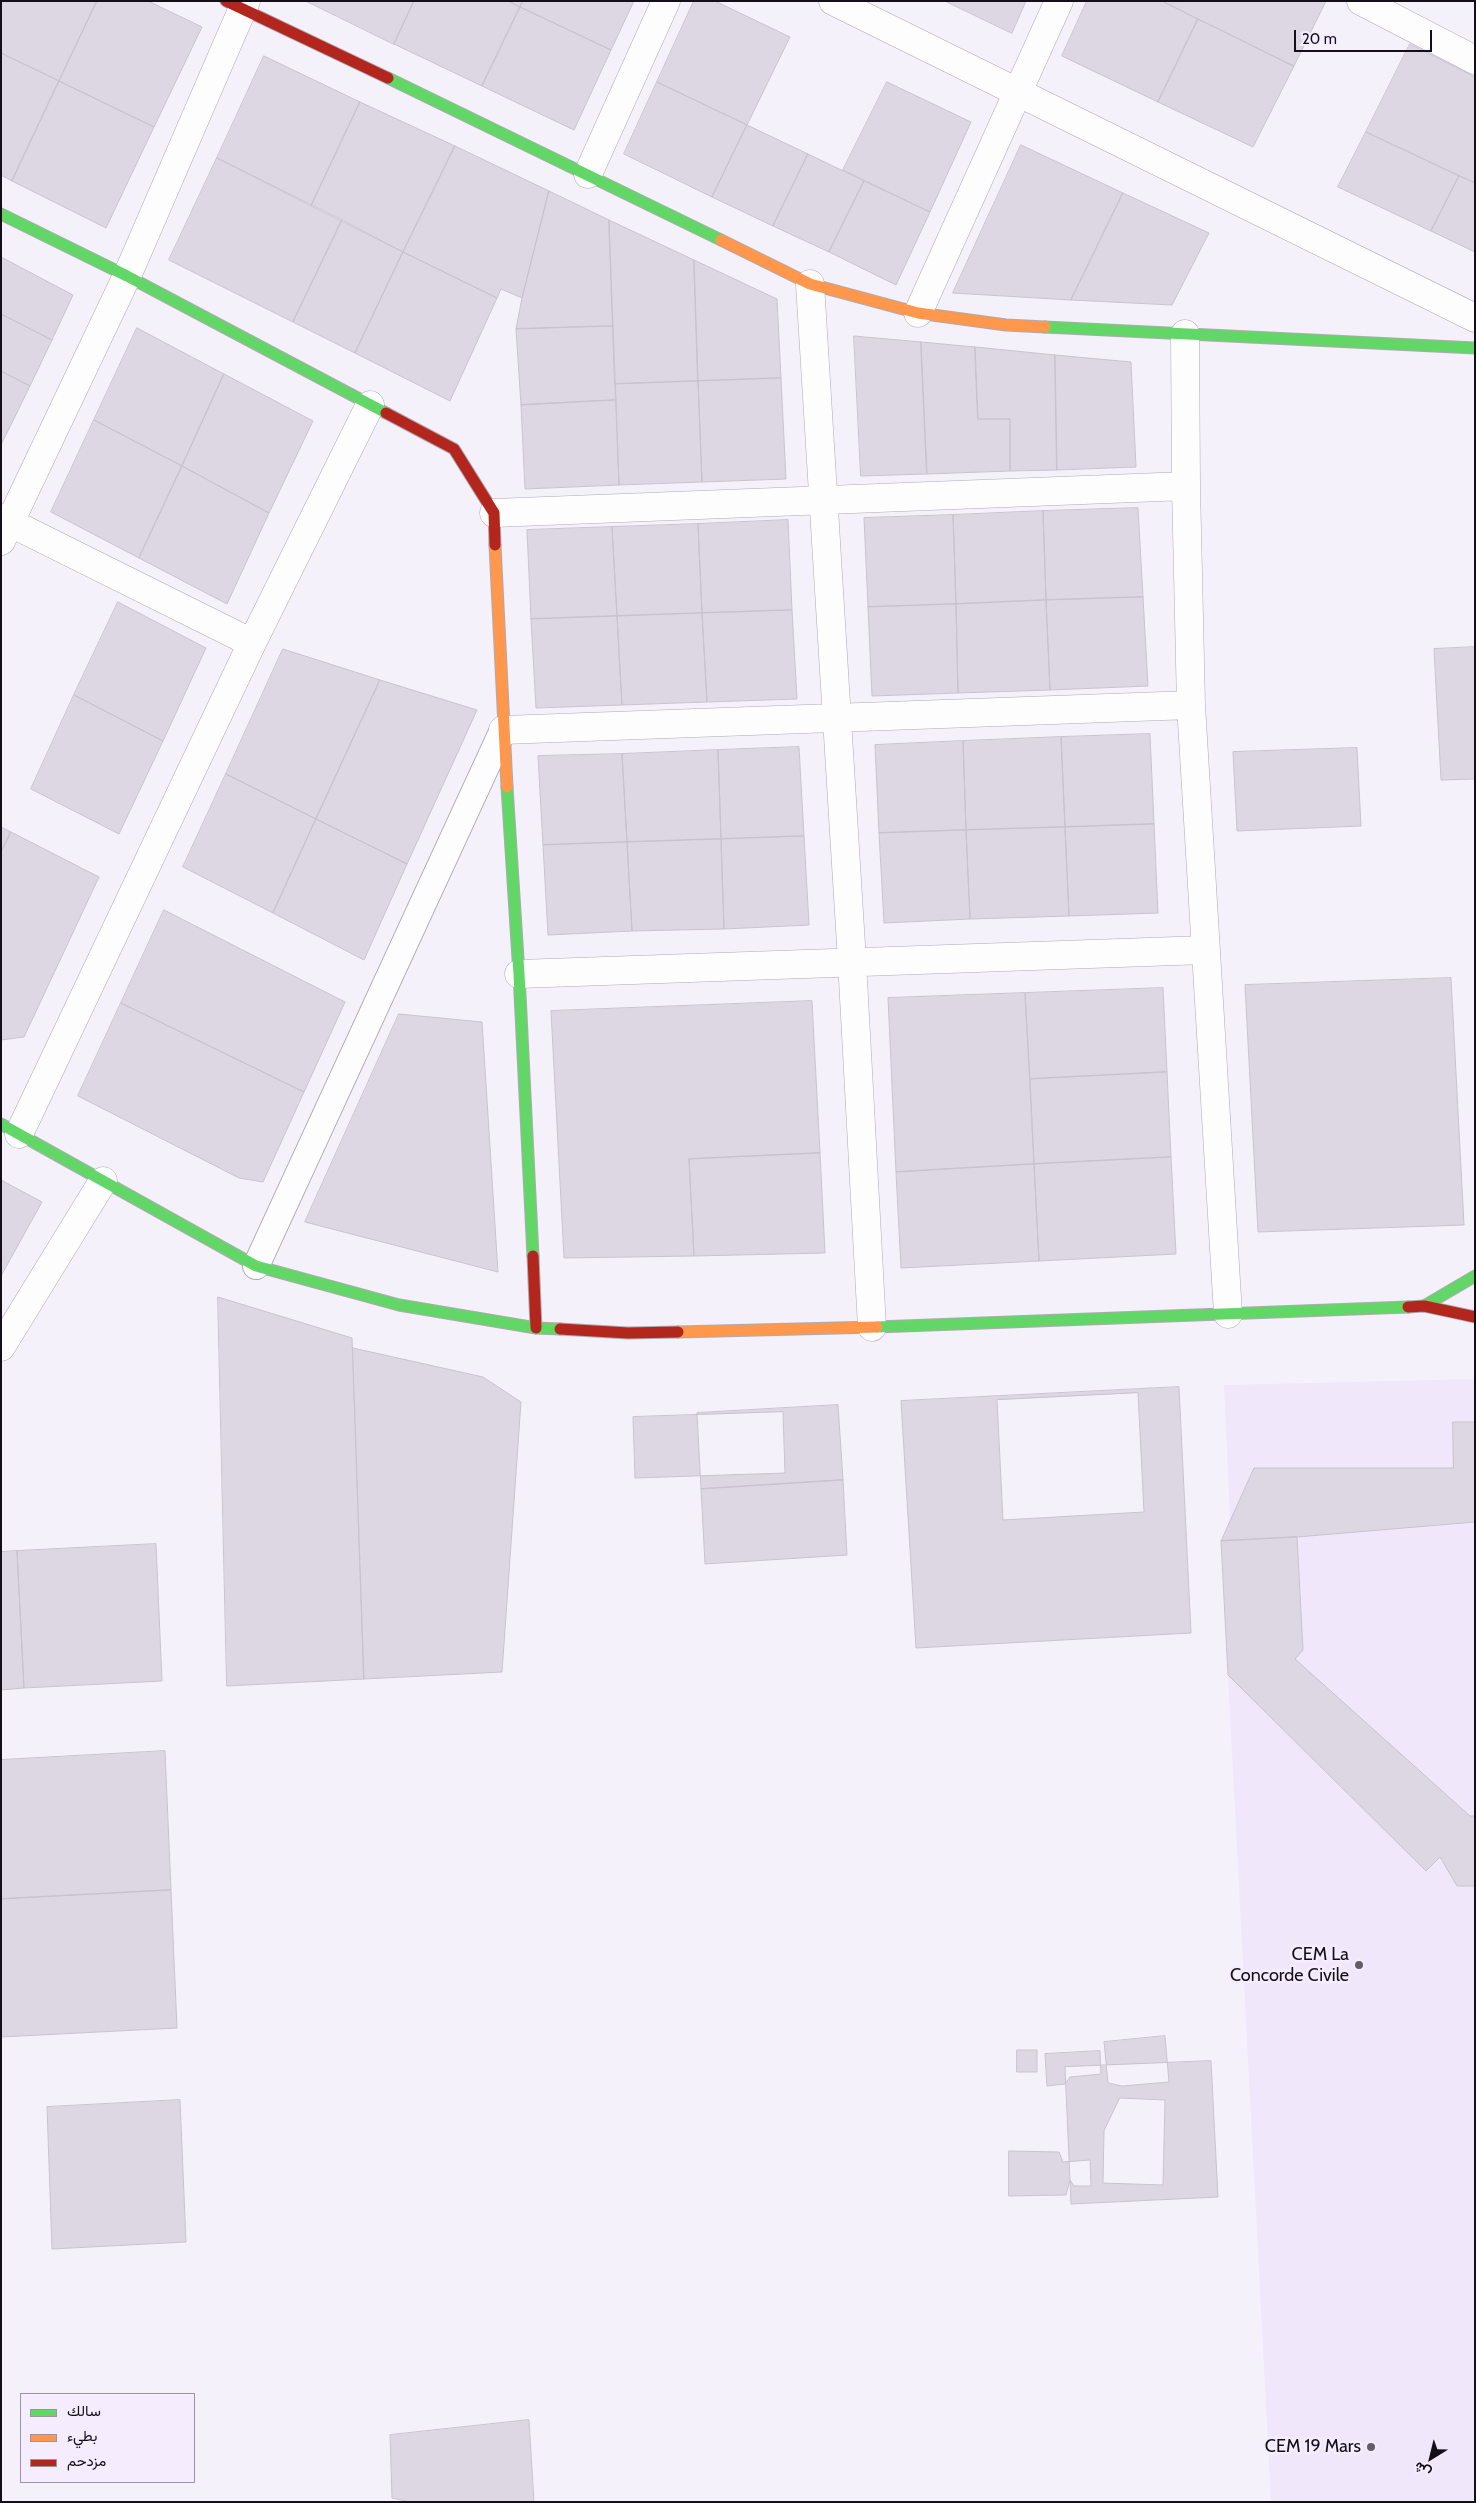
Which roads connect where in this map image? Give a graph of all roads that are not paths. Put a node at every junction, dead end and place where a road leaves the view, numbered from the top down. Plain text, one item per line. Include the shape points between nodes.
1 (666, 1) edge
2 (832, 1) edge
3 (1059, 1) edge
4 (1361, 1) edge
5 (238, 4) edge
6 (1475, 60) edge
7 (1018, 91) junction
8 (588, 174) junction
9 (1, 214) edge
10 (127, 276) junction
11 (810, 284) junction
12 (918, 313) junction
13 (1475, 318) edge
14 (1185, 334) junction
15 (1475, 348) edge
16 (370, 405) junction
17 (1186, 486) junction
18 (823, 500) junction
19 (494, 513) junction
20 (4, 527) edge
21 (252, 643) junction
22 (1191, 705) junction
23 (837, 718) junction
24 (503, 730) junction
25 (1205, 950) junction
26 (852, 961) junction
27 (519, 974) junction
28 (10, 1129) edge
29 (103, 1181) junction
30 (256, 1266) junction
31 (1475, 1276) edge
32 (1424, 1306) junction
33 (1228, 1314) junction
34 (1475, 1317) edge
35 (536, 1328) junction
36 (872, 1328) junction
37 (1, 1348) edge

1 - 8 street
2 - 7 street
3 - 7 street
4 - 6 street
5 - 8 street
5 - 10 street
7 - 12 street
7 - 13 street
8 - 11 street
9 - 10 street
10 - 16 street
10 - 20 street
11 - 12 street
11 - 18 street
12 - 14 street via 1006,324
14 - 15 street
14 - 17 street
16 - 19 street via 454,449
16 - 21 street
17 - 18 street
17 - 22 street
18 - 19 street
18 - 23 street
19 - 24 street
20 - 21 street
21 - 28 street
22 - 23 street
22 - 25 street
23 - 24 street
23 - 26 street
24 - 27 street
24 - 30 lane
25 - 26 street
25 - 33 street
26 - 27 street
26 - 36 street
27 - 35 street
28 - 29 street
29 - 30 street
29 - 37 street
30 - 35 street via 399,1305
31 - 32 street
32 - 33 street
32 - 34 street
33 - 36 street
35 - 36 street via 628,1333

